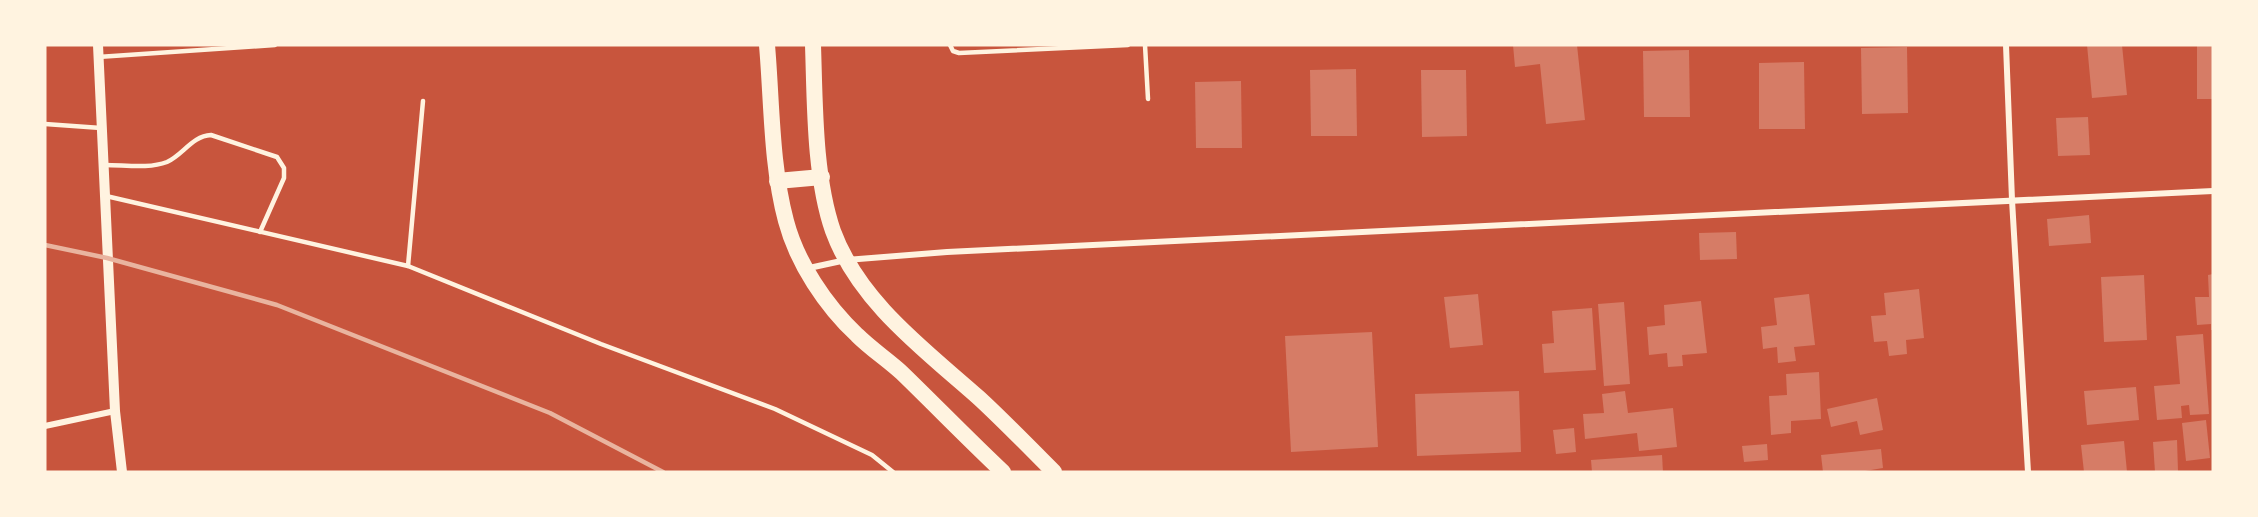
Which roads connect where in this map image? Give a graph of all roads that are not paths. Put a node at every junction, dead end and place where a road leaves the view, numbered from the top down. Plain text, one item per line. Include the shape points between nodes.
1 (98, 45) edge
2 (275, 45) edge
3 (767, 45) edge
4 (813, 45) edge
5 (950, 45) edge
6 (1128, 45) edge
7 (1145, 45) edge
8 (2007, 45) edge
9 (98, 57) junction
10 (1148, 99) dead end
11 (423, 101) dead end
12 (45, 124) edge
13 (101, 128) junction
14 (102, 165) junction
15 (822, 177) junction
16 (777, 181) junction
17 (2213, 190) edge
18 (104, 196) junction
19 (2012, 200) junction
20 (261, 232) junction
21 (846, 260) junction
22 (408, 266) junction
23 (805, 269) junction
24 (115, 411) junction
25 (45, 426) edge
26 (995, 469) edge
27 (122, 472) edge
28 (892, 472) edge
29 (1054, 472) edge
30 (2028, 472) edge

1 - 9 street
2 - 9 lane
3 - 16 highway
4 - 15 highway
5 - 6 lane via 960,53
7 - 10 lane
8 - 19 street
9 - 13 street
11 - 22 lane
12 - 13 lane
13 - 14 street
14 - 18 street
14 - 20 lane via 156,165 170,160 203,135 277,157 284,168 284,178
15 - 16 highway
15 - 21 highway via 833,231
16 - 23 highway via 786,221
17 - 19 street
18 - 20 lane
18 - 24 street
19 - 21 street
19 - 30 street
20 - 22 lane
21 - 23 street
21 - 29 highway via 874,301
22 - 28 lane via 775,409 872,455
23 - 26 highway via 856,334 901,372
24 - 25 street
24 - 27 street

